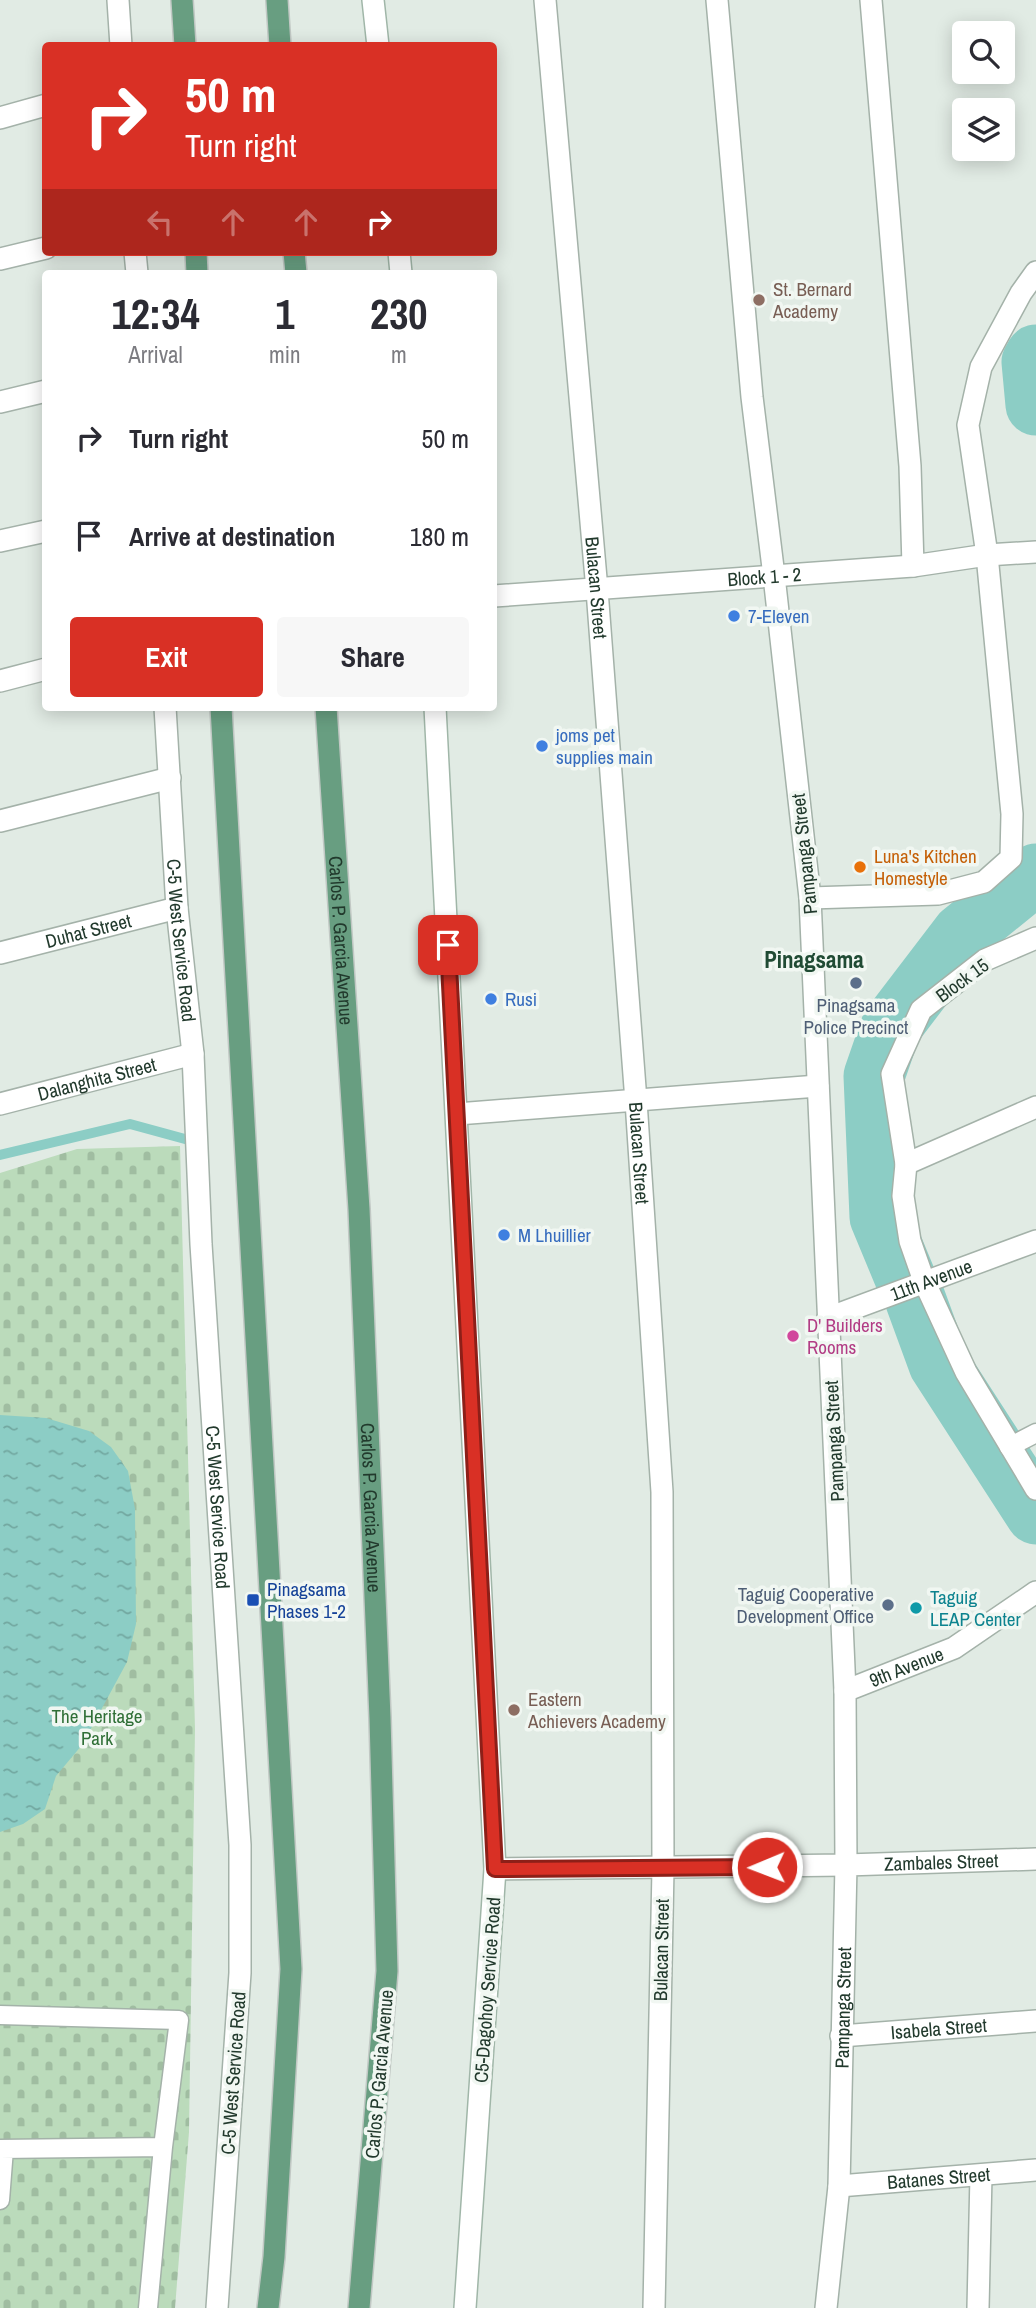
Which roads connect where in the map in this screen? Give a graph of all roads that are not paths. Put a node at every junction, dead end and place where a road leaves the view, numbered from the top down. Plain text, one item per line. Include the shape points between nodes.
1 (118, 0) edge
2 (182, 0) edge
3 (277, 0) edge
4 (373, 0) edge
5 (545, 0) edge
6 (717, 0) edge
7 (871, 0) edge
8 (121, 42) edge
9 (185, 42) edge
10 (280, 42) edge
11 (378, 42) edge
12 (42, 106) edge
13 (0, 118) edge
14 (42, 249) edge
15 (0, 260) edge
16 (1036, 272) edge
17 (42, 392) edge
18 (0, 402) edge
19 (42, 532) edge
20 (0, 541) edge
21 (1036, 552) edge
22 (987, 555) junction
23 (913, 566) junction
24 (774, 576) junction
25 (597, 590) junction
26 (497, 596) edge
27 (42, 670) edge
28 (0, 681) edge
29 (165, 711) edge
30 (221, 711) edge
31 (326, 711) edge
32 (435, 711) edge
33 (170, 778) junction
34 (0, 821) edge
35 (810, 898) junction
36 (177, 908) junction
37 (1036, 938) edge
38 (0, 953) edge
39 (192, 1054) junction
40 (818, 1086) junction
41 (636, 1101) junction
42 (0, 1104) edge
43 (1036, 1107) edge
44 (457, 1114) junction
45 (906, 1164) junction
46 (1036, 1241) edge
47 (923, 1281) junction
48 (828, 1318) junction
49 (1036, 1433) edge
50 (1009, 1447) junction
51 (1036, 1489) edge
52 (1036, 1592) edge
53 (845, 1691) junction
54 (1036, 1859) edge
55 (846, 1865) junction
56 (495, 1869) junction
57 (663, 1869) junction
58 (0, 2015) edge
59 (1036, 2021) edge
60 (841, 2036) junction
61 (163, 2147) junction
62 (2, 2149) edge
63 (1036, 2171) edge
64 (981, 2175) junction
65 (839, 2186) junction
66 (0, 2200) edge
67 (148, 2308) edge
68 (217, 2308) edge
69 (268, 2308) edge
70 (359, 2308) edge
71 (465, 2308) edge
72 (654, 2308) edge
73 (826, 2308) edge
74 (978, 2308) edge

1 - 8 street
2 - 9 main road
3 - 10 main road
4 - 11 street
5 - 25 street, Bulacan Street
6 - 24 street, Pampanga Street via 752,397
7 - 23 street
12 - 13 street
14 - 15 street
16 - 22 street via 981,367 968,425
17 - 18 street
19 - 20 street
21 - 22 street, Block 1 - 2
22 - 23 street, Block 1 - 2
22 - 35 street via 1012,814 1011,858 984,882 938,894
23 - 24 street, Block 1 - 2
24 - 25 street, Block 1 - 2
24 - 35 street, Pampanga Street
25 - 26 street, Block 1 - 2
25 - 41 street, Bulacan Street
27 - 28 street
29 - 33 street, C-5 West Service Road
30 - 69 main road via 291,1969
31 - 70 main road, Carlos P. Garcia Avenue via 358,1183 387,1971
32 - 44 street, C5-Dagohoy Service Road
33 - 34 street
33 - 36 street, C-5 West Service Road
35 - 40 street, Pampanga Street
36 - 38 street, Duhat Street
36 - 39 street, C-5 West Service Road
37 - 45 street, Block 15 via 985,960 921,1010 892,1074
39 - 42 street, Dalanghita Street
39 - 68 street, C-5 West Service Road via 240,1845 240,1973
40 - 41 street
40 - 48 street, Pampanga Street
41 - 44 street
41 - 57 street, Bulacan Street via 662,1492
43 - 45 street
44 - 56 street, C5-Dagohoy Service Road
45 - 47 street, Block 15 via 903,1196
46 - 47 street, 11th Avenue
47 - 48 street, 11th Avenue
47 - 50 street, Block 15 via 966,1372
48 - 53 street, Pampanga Street
49 - 50 lane
50 - 51 street, Block 15
52 - 53 street, 9th Avenue via 954,1648
53 - 55 street, Pampanga Street
54 - 55 street, Zambales Street
55 - 57 street, Zambales Street
55 - 60 street, Pampanga Street
56 - 57 street, Zambales Street
56 - 71 street, C5-Dagohoy Service Road
57 - 72 street, Bulacan Street
58 - 61 lane via 179,2020
59 - 60 street, Isabela Street
60 - 65 street, Pampanga Street
61 - 62 lane
61 - 67 lane
62 - 66 lane
63 - 64 street, Batanes Street
64 - 65 street, Batanes Street
64 - 74 street
65 - 73 street, Pampanga Street

